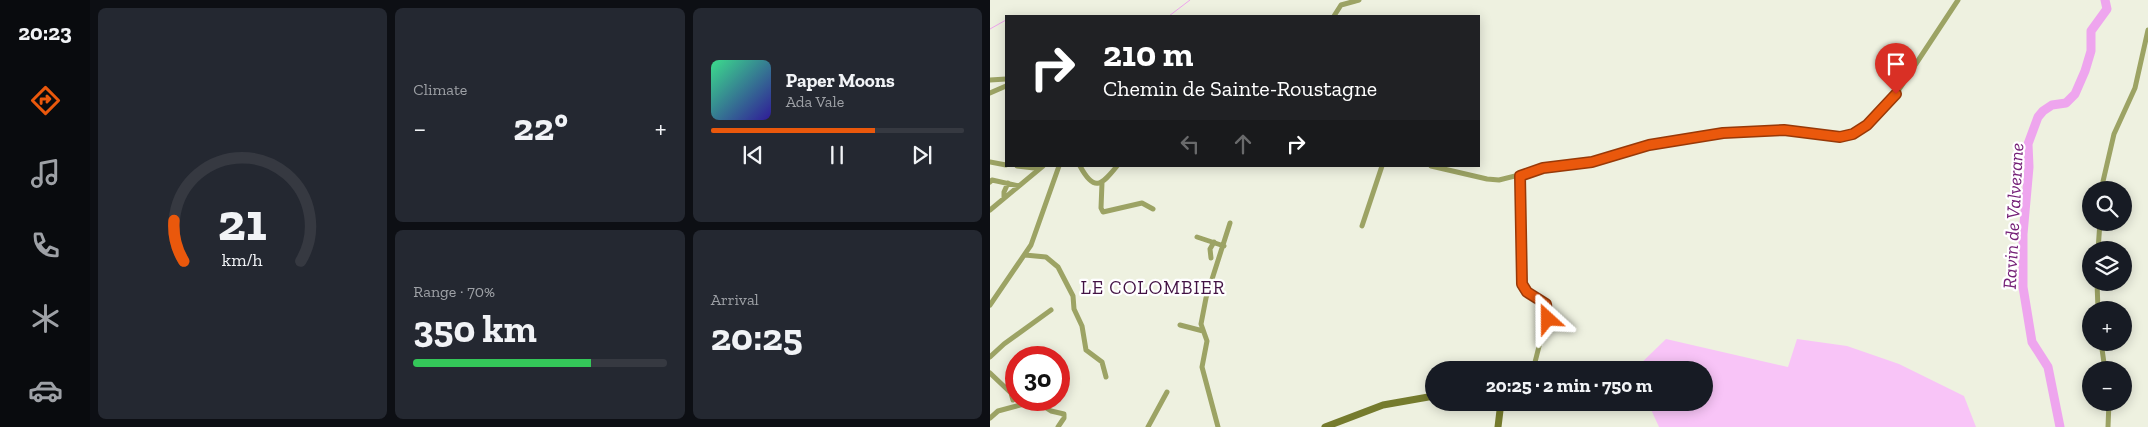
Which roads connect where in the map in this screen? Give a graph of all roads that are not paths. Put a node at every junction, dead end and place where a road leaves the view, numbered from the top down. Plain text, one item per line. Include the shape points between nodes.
1 (1359, 0) edge
2 (1958, 0) edge
3 (1342, 3) edge
4 (1335, 15) edge
5 (2148, 30) edge
6 (1005, 79) edge
7 (990, 80) edge
8 (1005, 86) edge
9 (990, 93) edge
10 (990, 162) edge
11 (1005, 165) edge
12 (1026, 167) edge
13 (1059, 167) edge
14 (1081, 167) edge
15 (1115, 167) edge
16 (1382, 167) edge
17 (1435, 167) edge
18 (1040, 168) edge
19 (1520, 176) junction
20 (2103, 181) edge
21 (990, 182) edge
22 (1008, 183) junction
23 (1102, 183) junction
24 (1018, 186) junction
25 (1004, 198) junction
26 (990, 210) edge
27 (1153, 210) dead end
28 (1230, 223) dead end
29 (1362, 226) dead end
30 (1197, 237) dead end
31 (1214, 242) junction
32 (1224, 246) junction
33 (1025, 255) junction
34 (1211, 258) dead end
35 (990, 305) edge
36 (1051, 310) dead end
37 (1180, 325) dead end
38 (1203, 331) junction
39 (990, 357) edge
40 (1535, 361) edge
41 (990, 373) edge
42 (1106, 377) dead end
43 (1005, 387) edge
44 (1167, 392) dead end
45 (1425, 398) edge
46 (1500, 411) edge
47 (2109, 411) edge
48 (990, 418) edge
49 (1058, 427) edge
50 (1148, 427) edge
51 (1218, 427) edge
52 (1326, 427) edge
53 (1498, 427) edge
54 (2108, 427) edge

1 - 3 street
2 - 19 street via 1896,94 1867,125 1853,134 1840,137 1784,130 1723,133 1649,145 1592,162 1543,168
3 - 4 street
5 - 20 street via 2135,88 2117,126
6 - 7 street
8 - 9 street
10 - 11 street
12 - 18 street
13 - 33 street
14 - 23 street via 1090,180
15 - 23 street
16 - 29 street
17 - 19 street via 1492,180
18 - 24 street
19 - 40 street via 1522,284 1527,292 1544,302 1548,311
21 - 22 street
22 - 24 street
22 - 25 street
23 - 27 street via 1103,212 1142,204
24 - 25 street
25 - 26 street
28 - 32 street
30 - 31 street
31 - 32 street
31 - 34 street via 1210,249
32 - 38 street via 1202,313
33 - 35 street
33 - 42 street via 1046,257 1056,264 1073,296 1086,350 1102,362
36 - 39 street
37 - 38 street
38 - 51 street via 1207,341 1202,367
41 - 43 street
44 - 50 street
45 - 52 street via 1384,405
46 - 53 street
47 - 54 street
48 - 49 street via 998,411 1035,401 1051,411 1064,414

